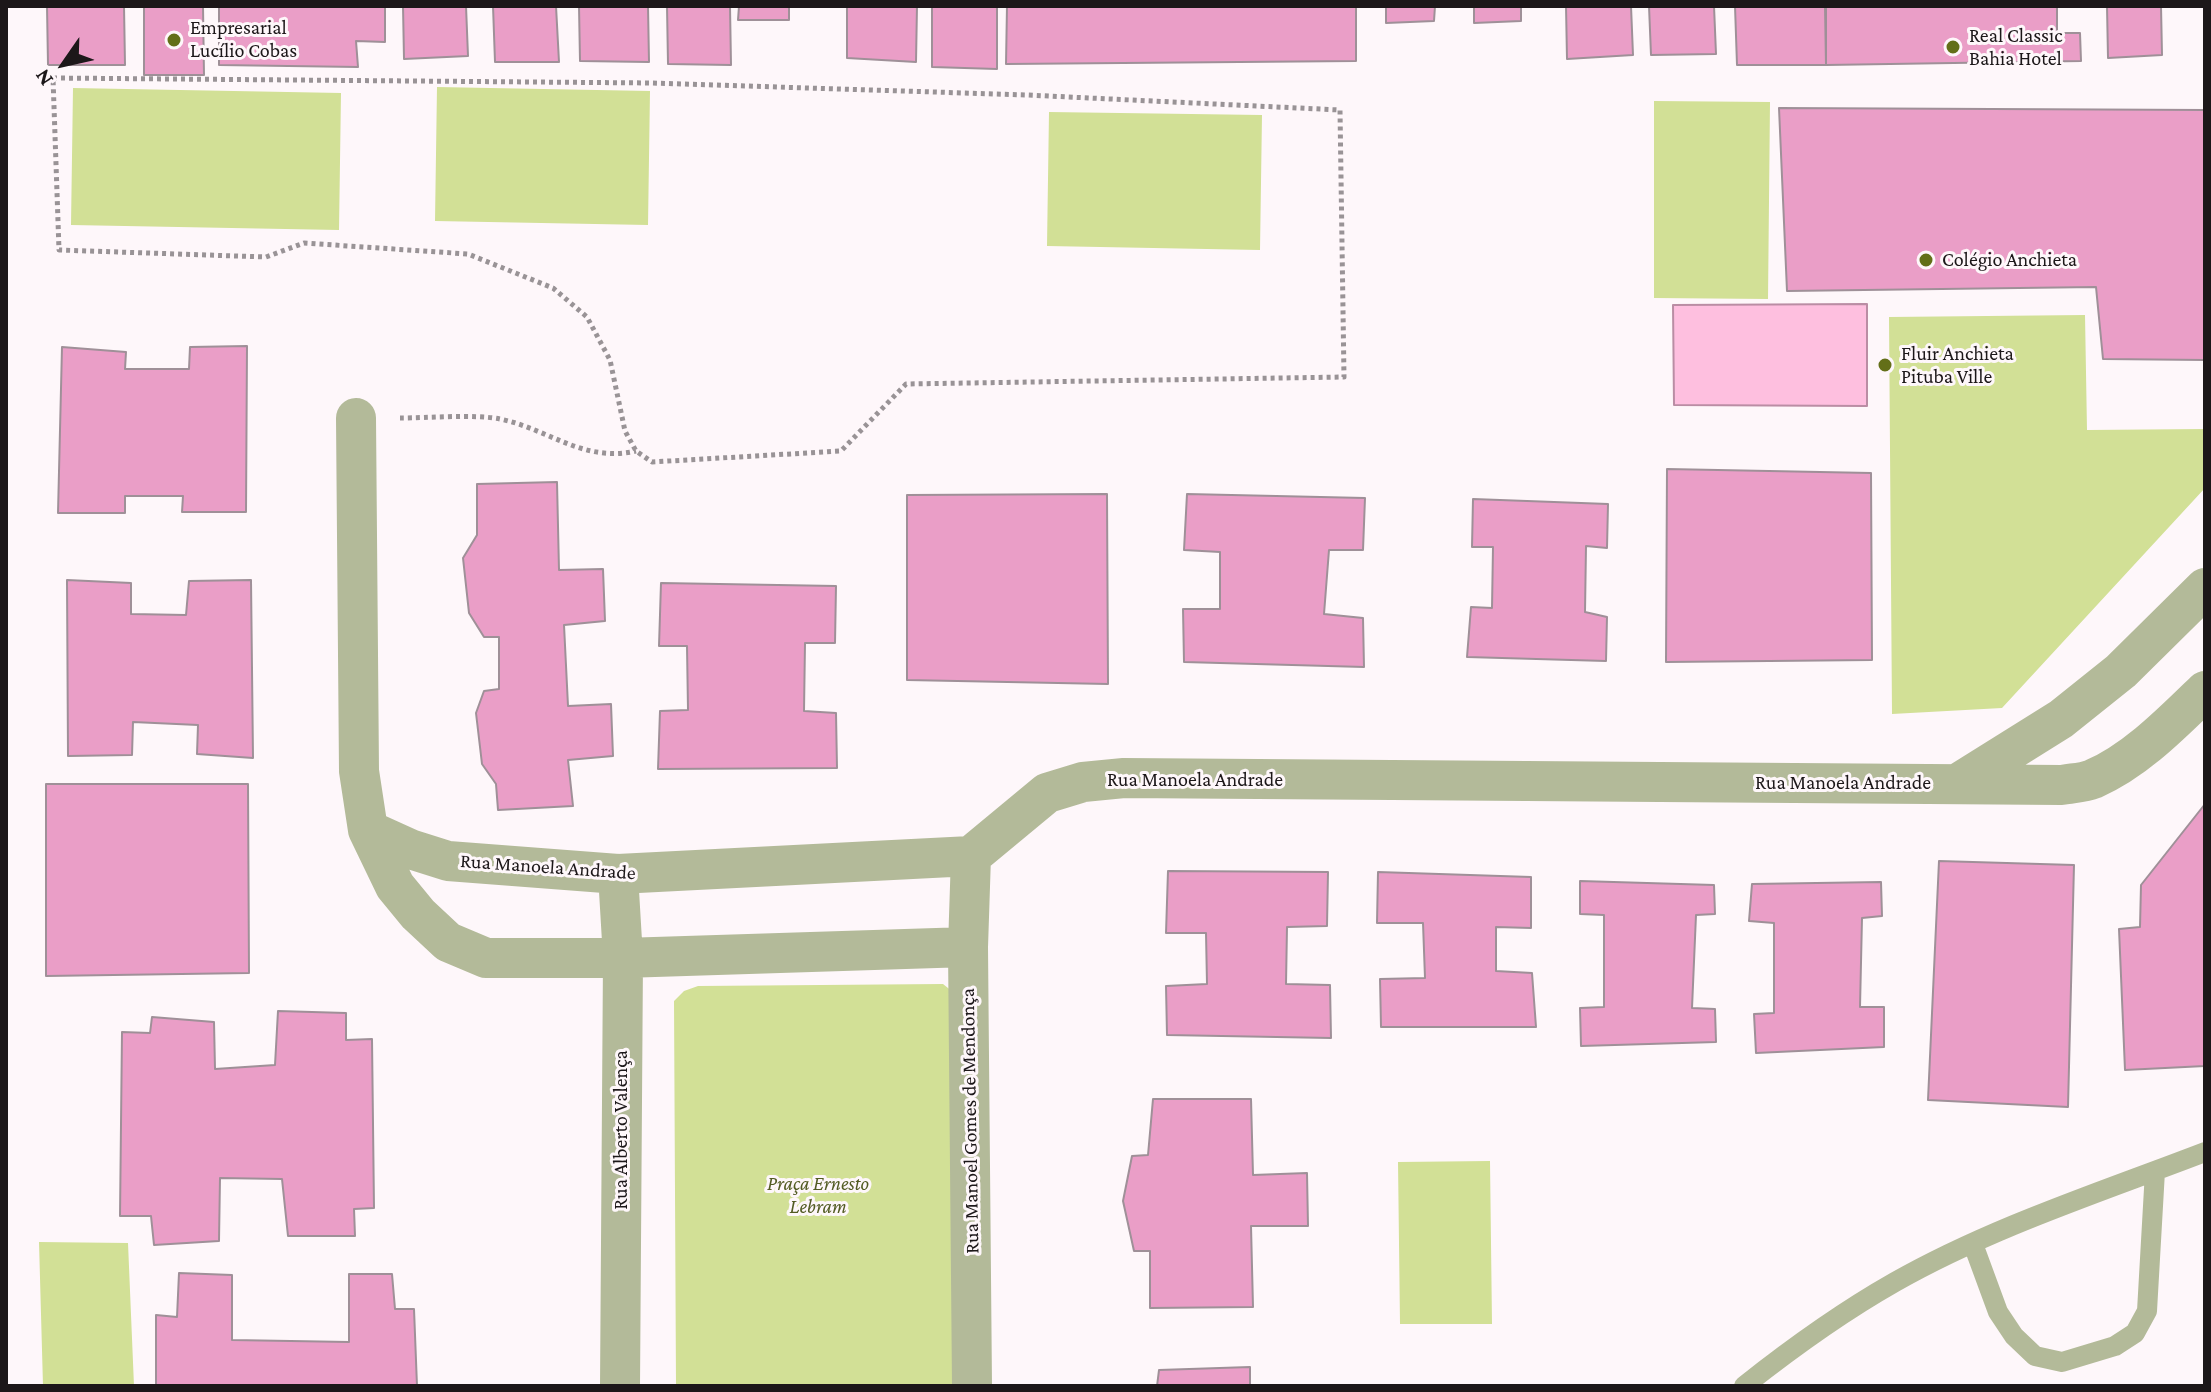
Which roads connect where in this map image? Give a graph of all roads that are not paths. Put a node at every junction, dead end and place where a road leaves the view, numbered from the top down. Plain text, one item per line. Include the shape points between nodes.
1 (356, 418) road end
2 (2205, 588) edge
3 (2205, 691) edge
4 (1957, 784) junction
5 (368, 830) junction
6 (971, 856) junction
7 (618, 874) junction
8 (968, 947) junction
9 (623, 958) junction
10 (2205, 1152) edge
11 (2155, 1171) junction
12 (1973, 1244) junction
13 (620, 1386) edge
14 (972, 1386) edge
15 (1744, 1386) edge

1 - 5 street via 359,771
2 - 4 street, Rua Manoela Andrade via 2121,671 2061,719
3 - 4 street, Rua Manoela Andrade via 2141,748 2091,780 2062,785
4 - 6 street, Rua Manoela Andrade via 1124,778 1047,793
5 - 7 street, Rua Manoela Andrade via 448,861
5 - 9 street via 395,886 448,942 486,958
6 - 7 street, Rua Manoela Andrade
6 - 8 street, Rua Manoel Gomes de Mendonça
7 - 9 street, Rua Alberto Valença
8 - 9 street
8 - 14 street, Rua Manoel Gomes de Mendonça
9 - 13 street, Rua Alberto Valença
10 - 11 lane
11 - 12 lane
11 - 12 lane via 2147,1311 2135,1333 2115,1346 2062,1362 2035,1356 1998,1312
12 - 15 lane via 1895,1282

